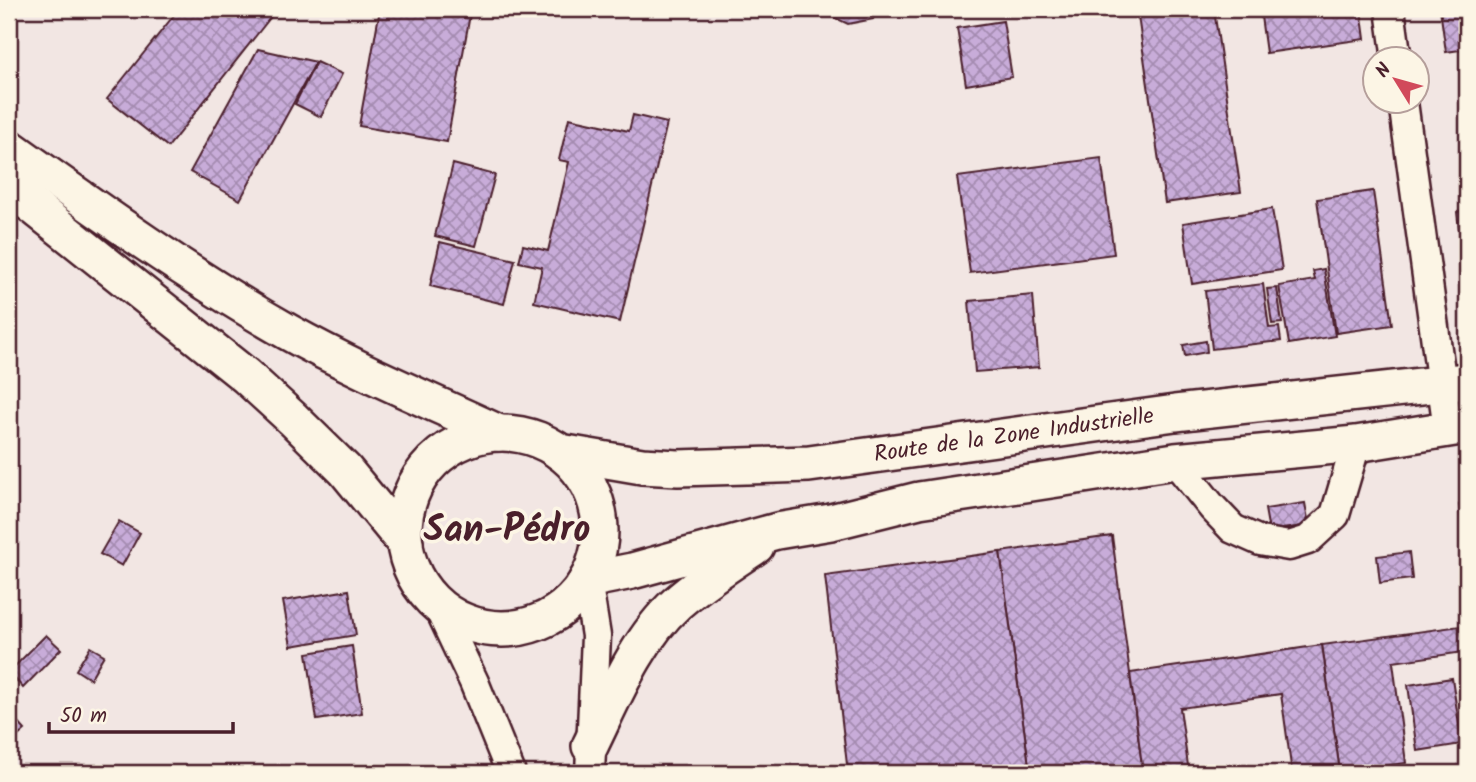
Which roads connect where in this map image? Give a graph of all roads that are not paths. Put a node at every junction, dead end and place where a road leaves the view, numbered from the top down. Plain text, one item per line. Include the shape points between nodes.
1 (1390, 9) edge
2 (1395, 46) edge
3 (1406, 116) edge
4 (9, 147) edge
5 (9, 187) edge
6 (1455, 382) edge
7 (1458, 428) edge
8 (499, 433) junction
9 (1356, 444) junction
10 (560, 452) junction
11 (1175, 461) junction
12 (777, 531) junction
13 (405, 543) junction
14 (587, 580) junction
15 (437, 604) junction
16 (590, 760) edge
17 (511, 773) edge

1 - 2 street
3 - 6 street
4 - 8 main road via 122,228 287,332 354,368
5 - 13 main road via 246,376 345,470
6 - 7 street
6 - 10 main road, Route de la Zone Industrielle via 1175,413 809,464 678,468
7 - 9 main road, Route de la Zone Industrielle
8 - 10 main road via 531,437
8 - 13 main road via 464,441 423,475 408,507
9 - 11 main road, Route de la Zone Industrielle
9 - 11 street via 1335,515 1308,540 1289,546 1260,541 1233,528
10 - 14 main road via 585,477 598,510 599,546
11 - 12 main road, Route de la Zone Industrielle via 919,500
12 - 14 main road, Route de la Zone Industrielle
12 - 16 main road via 676,605 651,633 618,689
13 - 15 main road via 415,577
14 - 15 main road via 562,609 508,629 470,624
14 - 16 street via 596,636
15 - 17 street

